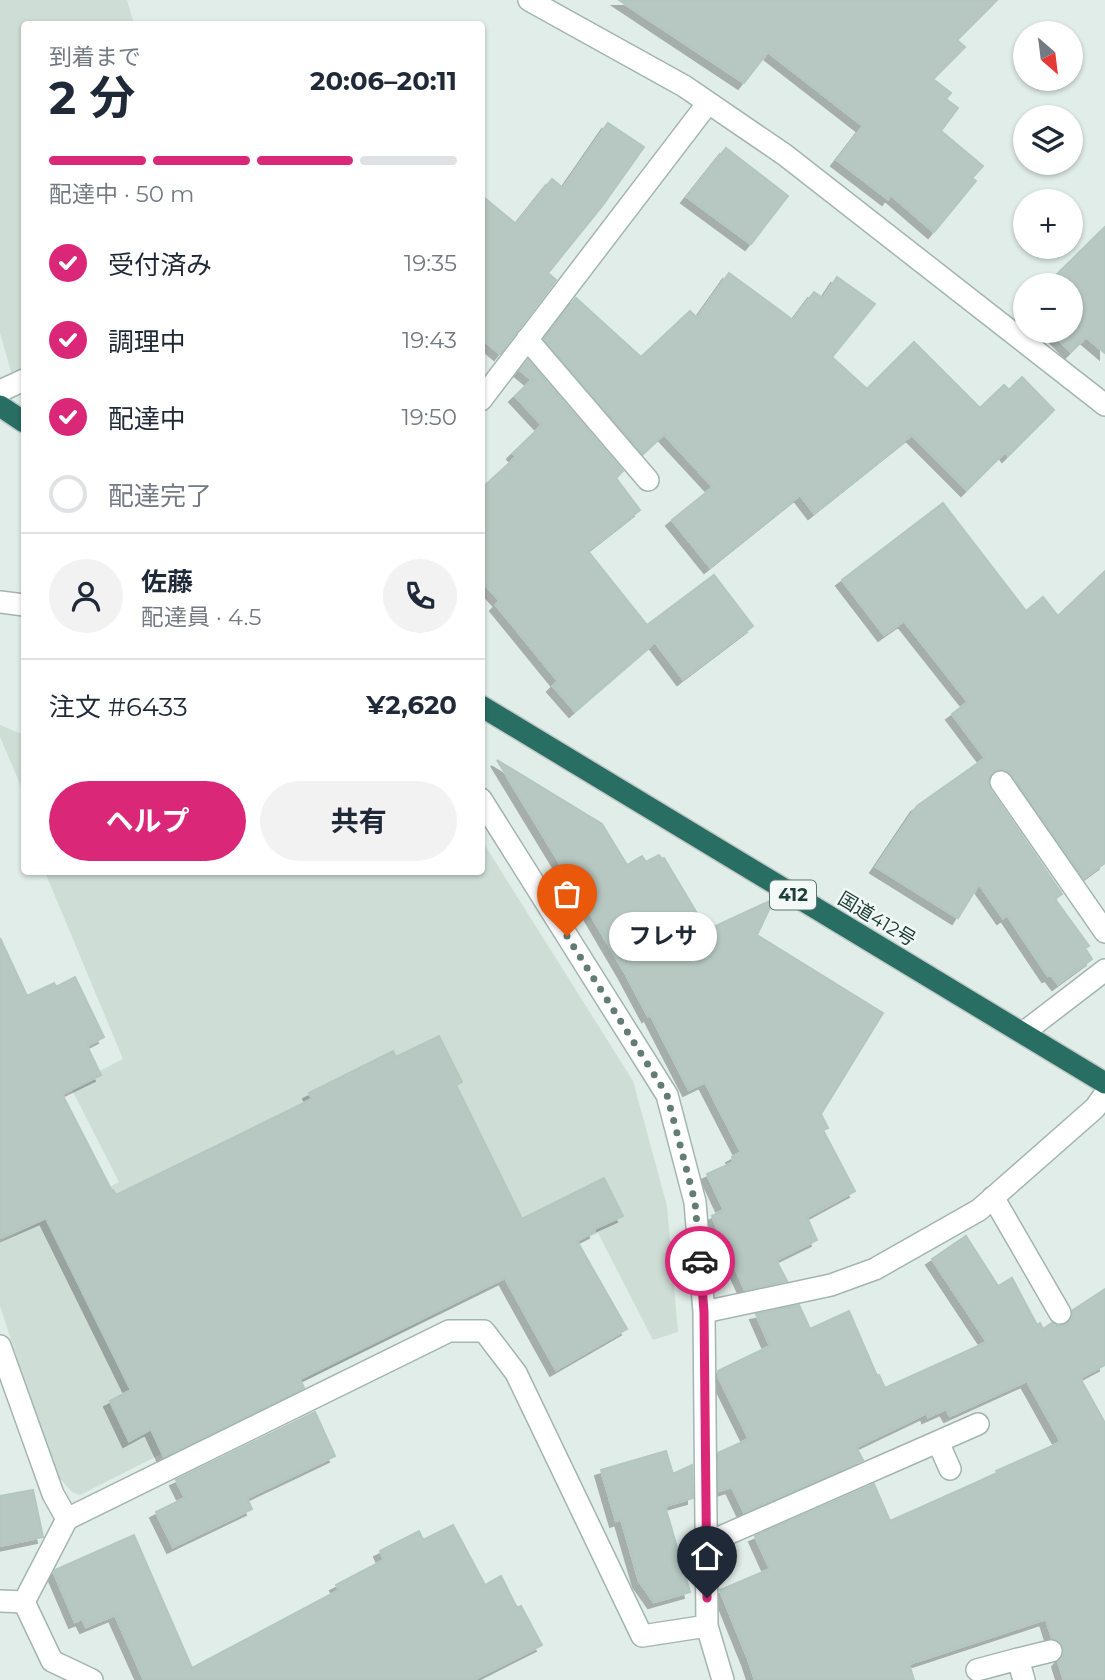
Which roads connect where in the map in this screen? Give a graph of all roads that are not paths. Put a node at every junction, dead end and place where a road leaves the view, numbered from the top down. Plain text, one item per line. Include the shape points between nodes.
1 (529, 0) edge
2 (564, 8) edge
3 (708, 103) junction
4 (527, 339) junction
5 (21, 381) edge
6 (0, 391) edge
7 (485, 395) edge
8 (1105, 405) edge
9 (0, 407) edge
10 (21, 420) edge
11 (648, 480) dead end
12 (0, 602) edge
13 (21, 605) edge
14 (485, 708) edge
15 (1001, 782) dead end
16 (485, 805) edge
17 (1097, 903) edge
18 (1105, 932) edge
19 (1105, 970) edge
20 (1023, 1033) junction
21 (1105, 1083) edge
22 (1105, 1094) edge
23 (993, 1197) junction
24 (704, 1312) junction
25 (1060, 1313) dead end
26 (0, 1346) edge
27 (978, 1424) dead end
28 (938, 1441) junction
29 (950, 1469) dead end
30 (67, 1519) junction
31 (707, 1543) junction
32 (0, 1601) edge
33 (24, 1602) junction
34 (707, 1626) junction
35 (1051, 1651) dead end
36 (977, 1670) dead end
37 (1021, 1670) edge
38 (92, 1680) edge
39 (723, 1680) edge

1 - 2 street
2 - 3 street
3 - 4 street
3 - 8 street via 785,155
4 - 7 street
4 - 11 street
5 - 6 street
9 - 10 highway
12 - 13 street
14 - 20 highway, 国道412号 / 412
15 - 17 street
16 - 24 street via 667,1095 695,1202
17 - 18 street
19 - 20 street
20 - 21 highway, 国道412号 / 412
22 - 23 street via 1095,1108
23 - 24 street via 979,1210 875,1269 831,1285
23 - 25 street
24 - 31 street
26 - 30 street via 53,1494
27 - 28 street
28 - 29 street
28 - 31 street
30 - 33 street
30 - 34 street via 449,1331 484,1331 516,1373 642,1636
31 - 34 street
32 - 33 street
33 - 38 street via 52,1661
34 - 39 street
35 - 37 street
36 - 37 street

